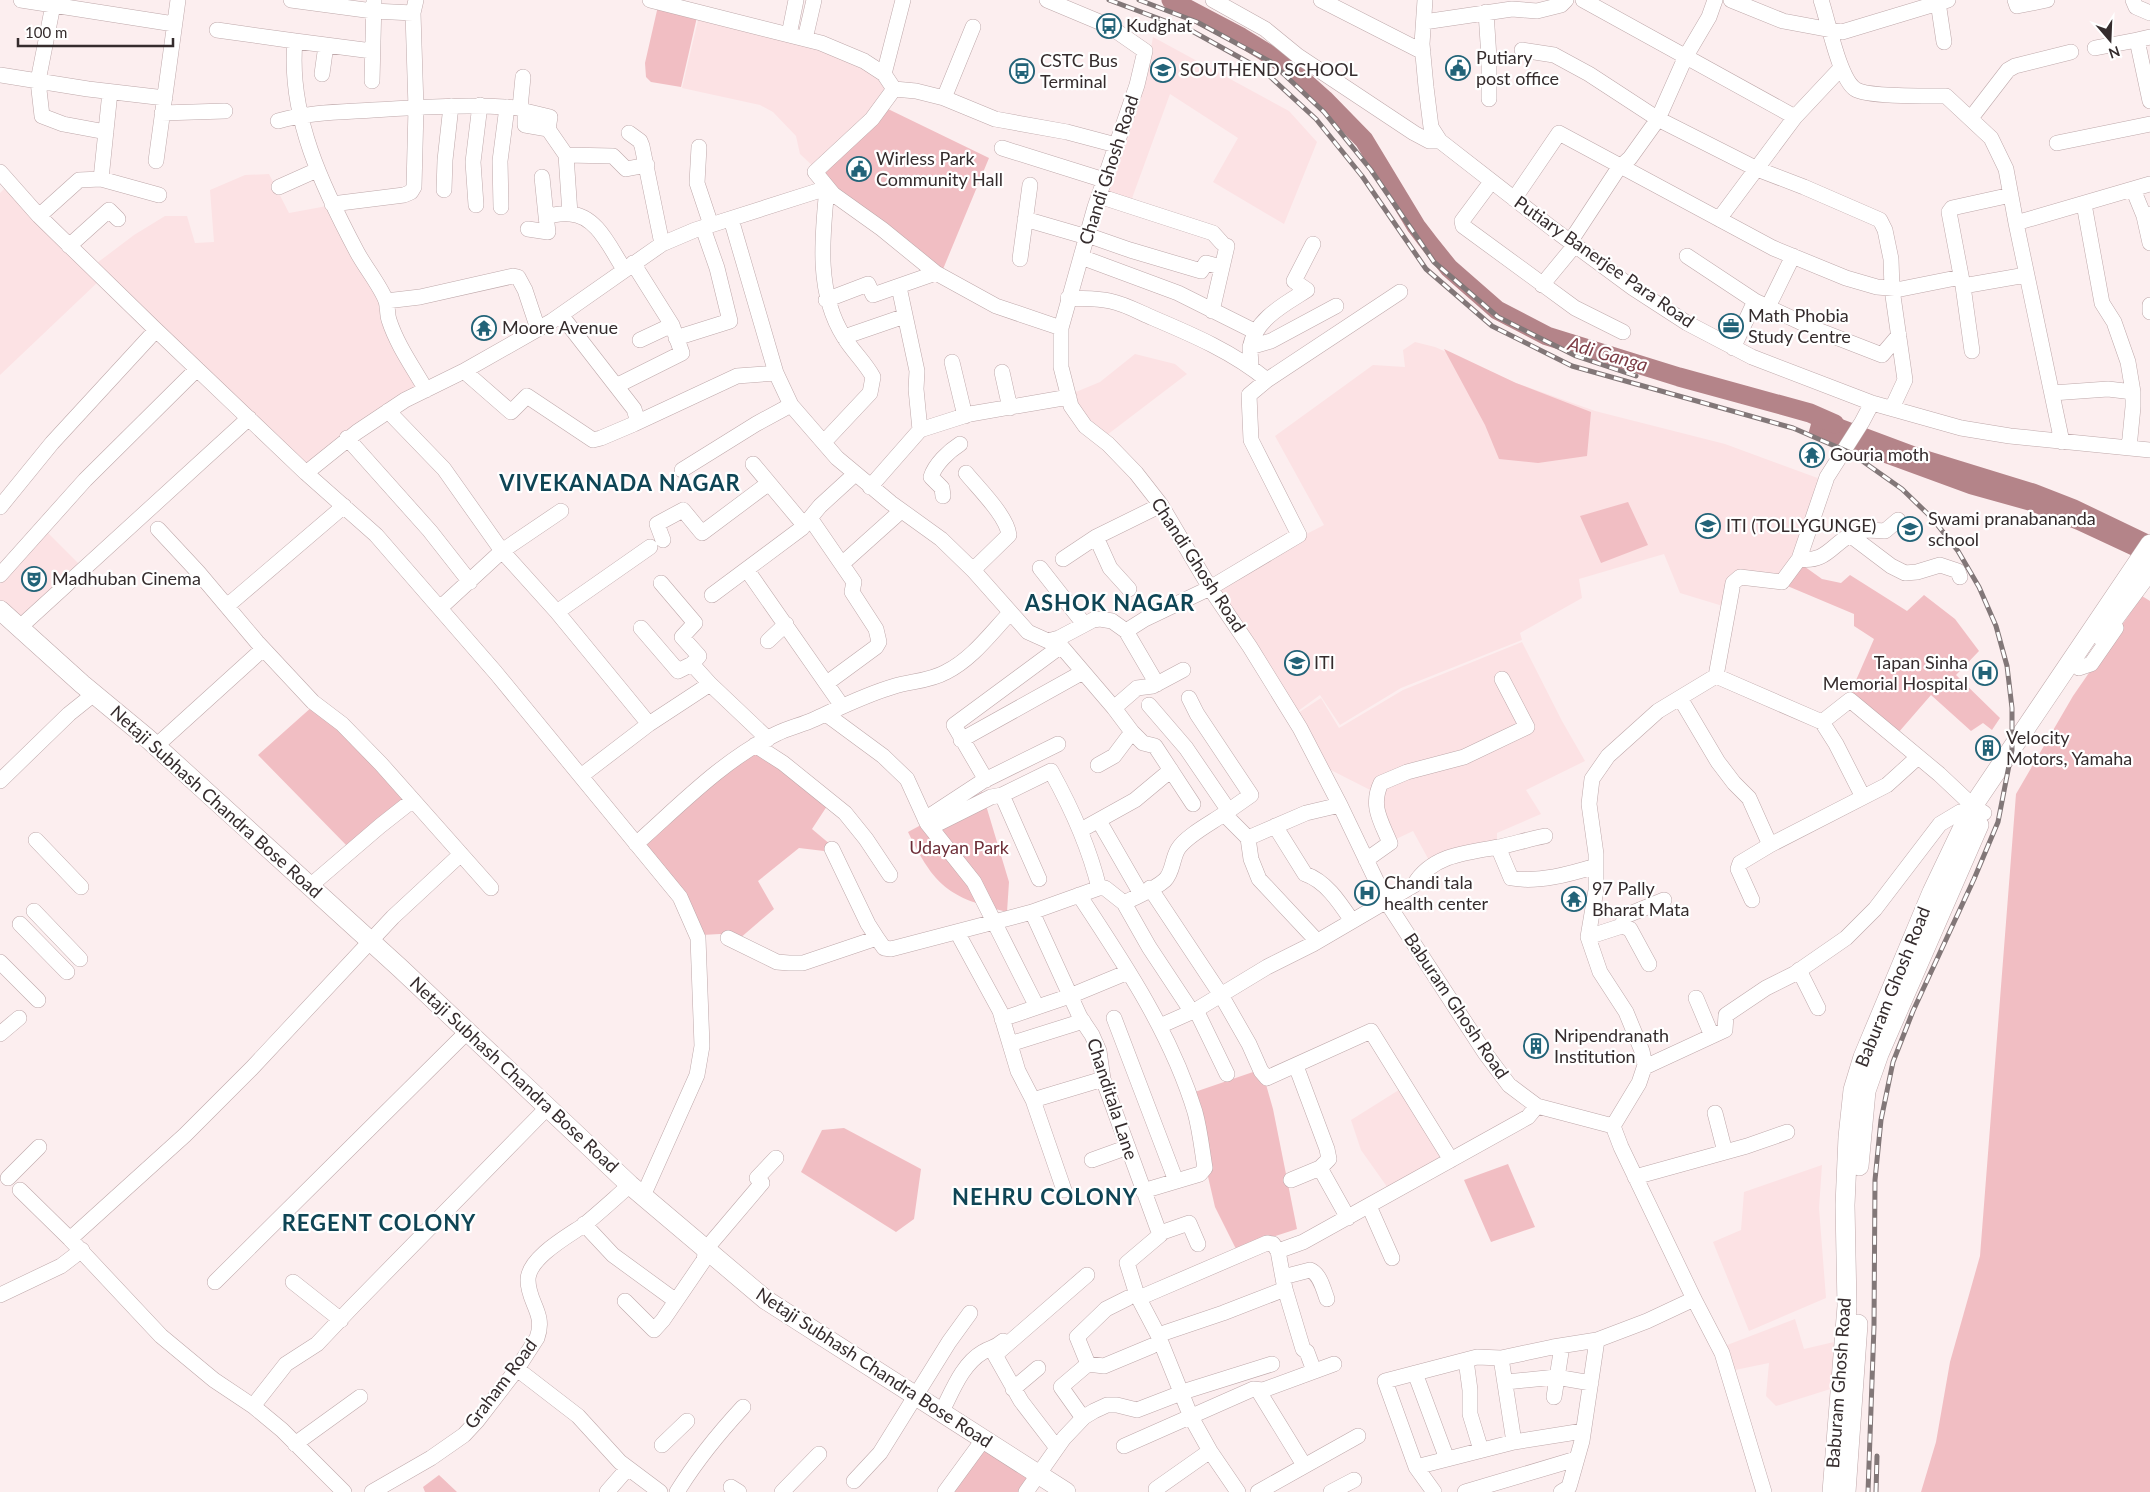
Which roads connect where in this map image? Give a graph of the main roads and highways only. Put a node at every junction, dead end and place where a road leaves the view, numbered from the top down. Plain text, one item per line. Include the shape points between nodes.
1 (2150, 544) edge
2 (2150, 570) edge
3 (0, 610) edge
4 (2079, 661) junction
5 (1976, 810) junction
6 (1066, 1492) edge
7 (1832, 1492) edge
8 (1846, 1492) edge

1 - 4 main road, Baburam Ghosh Road
2 - 4 main road, Baburam Ghosh Road
3 - 6 main road, Netaji Subhash Chandra Bose Road via 310,886 637,1191 766,1300
4 - 5 main road, Baburam Ghosh Road
5 - 7 main road, Baburam Ghosh Road via 1928,900 1863,1057 1853,1090 1845,1205 1846,1325
5 - 8 main road, Baburam Ghosh Road via 1866,1091 1856,1189 1858,1316

